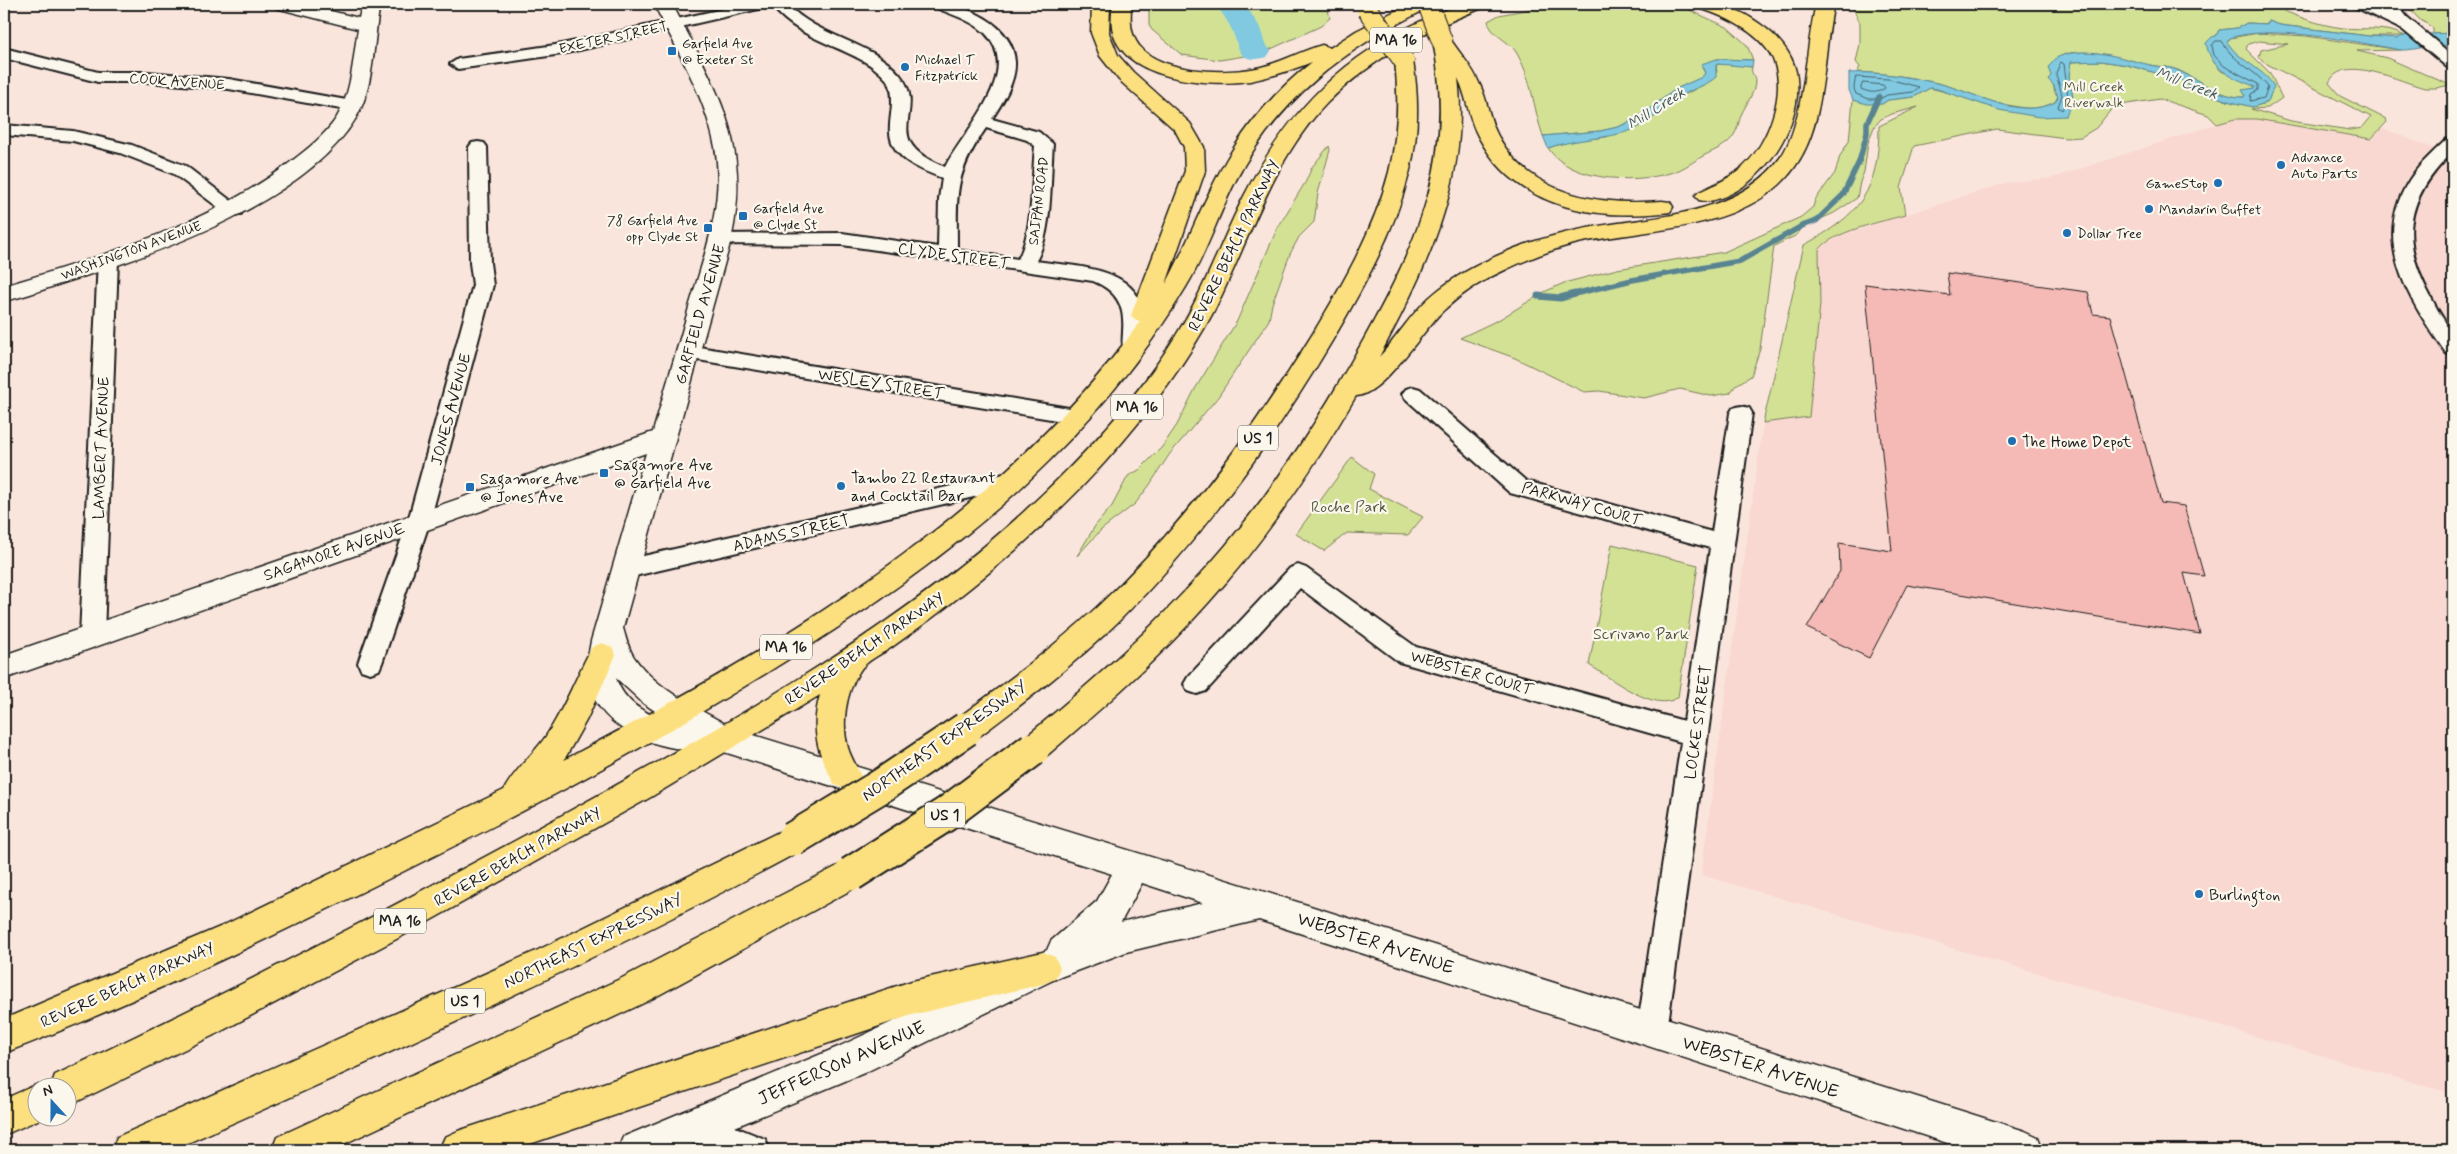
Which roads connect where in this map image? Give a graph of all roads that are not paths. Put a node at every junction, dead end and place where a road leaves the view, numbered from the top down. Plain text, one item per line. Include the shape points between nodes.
1 (282, 4) edge
2 (371, 4) edge
3 (664, 4) edge
4 (766, 4) edge
5 (778, 4) edge
6 (939, 4) edge
7 (1102, 4) edge
8 (1122, 4) edge
9 (1386, 4) edge
10 (1423, 4) edge
11 (1428, 4) edge
12 (1483, 4) edge
13 (1705, 4) edge
14 (1826, 4) edge
15 (2360, 4) edge
16 (2389, 4) edge
17 (1365, 6) edge
18 (1468, 6) edge
19 (674, 24) junction
20 (367, 26) junction
21 (1369, 30) junction
22 (2413, 31) junction
23 (1442, 41) junction
24 (4, 53) edge
25 (1404, 61) junction
26 (458, 64) dead end
27 (2453, 64) edge
28 (352, 106) junction
29 (980, 121) junction
30 (4, 130) edge
31 (2453, 143) edge
32 (478, 147) dead end
33 (951, 175) junction
34 (234, 210) junction
35 (720, 240) junction
36 (947, 254) junction
37 (108, 260) junction
38 (1024, 265) junction
39 (4, 294) edge
40 (1132, 346) junction
41 (2453, 348) edge
42 (687, 352) junction
43 (1413, 394) dead end
44 (1334, 412) junction
45 (1741, 413) dead end
46 (1075, 416) junction
47 (664, 437) junction
48 (1014, 480) junction
49 (419, 521) junction
50 (1722, 543) junction
51 (626, 569) junction
52 (92, 636) junction
53 (606, 642) junction
54 (850, 662) junction
55 (370, 663) dead end
56 (4, 667) edge
57 (1197, 684) dead end
58 (681, 711) junction
59 (650, 728) junction
60 (1695, 735) junction
61 (725, 738) junction
62 (846, 776) junction
63 (506, 805) junction
64 (1134, 866) junction
65 (1259, 905) junction
66 (166, 968) junction
67 (1043, 968) junction
68 (1652, 1031) junction
69 (4, 1036) edge
70 (4, 1054) edge
71 (78, 1083) edge
72 (28, 1106) edge
73 (4, 1117) edge
74 (693, 1126) junction
75 (130, 1150) edge
76 (290, 1150) edge
77 (458, 1150) edge
78 (636, 1150) edge
79 (754, 1150) edge
80 (2025, 1150) edge

1 - 20 street
2 - 20 street, WASHINGTON AVENUE
3 - 19 street, GARFIELD AVENUE
4 - 19 street, EXETER STREET
5 - 33 street via 798,24 891,75 902,95 898,130 901,145 920,162
6 - 29 street via 986,26 996,35 1004,50 1007,64 1005,82
7 - 40 highway via 1100,30 1110,58 1186,130 1197,155 1195,171
8 - 21 highway via 1121,29 1127,45 1135,52 1154,65 1209,77 1236,77 1276,69
9 - 25 highway, NORTHEAST EXPRESSWAY / US 1
10 - 21 highway, REVERE BEACH PARKWAY / MA 16
11 - 23 highway, US 1, bridge
12 - 18 highway, REVERE BEACH PARKWAY
13 - 23 highway via 1742,20 1777,50 1787,74 1780,124 1773,144 1748,173 1710,194 1660,207 1619,209 1586,205 1545,192 1520,177 1488,136 1468,77
14 - 44 highway via 1800,141 1789,162 1770,182 1744,199 1709,212 1578,237 1491,267 1435,305 1398,350
15 - 22 street
16 - 22 street
17 - 25 highway, bridge
18 - 54 highway, REVERE BEACH PARKWAY / MA 16 via 1377,51 1313,105 1277,155 1195,325 1123,424 1053,499 1000,548 923,611
19 - 26 street, EXETER STREET via 562,49
19 - 35 street, GARFIELD AVENUE via 722,136 728,166 728,206
20 - 28 street, WASHINGTON AVENUE
21 - 40 highway, REVERE BEACH PARKWAY / MA 16 via 1304,76 1260,124 1228,175 1181,276
22 - 27 street
23 - 44 highway, US 1 via 1449,81 1450,117 1448,153 1440,194 1408,277 1372,348
24 - 28 street, COOK AVENUE via 98,77 147,77 228,84
25 - 75 highway, NORTHEAST EXPRESSWAY / US 1, bridge via 1408,96 1406,134 1391,199 1357,276 1288,394 1212,500 1138,584 1042,672 966,729 881,786 688,895 571,952
28 - 34 street, WASHINGTON AVENUE via 335,136 288,176
29 - 33 street
29 - 38 street, SAIPAN ROAD via 1025,133 1044,144 1036,234 1033,250
30 - 34 street via 73,136 126,150 180,170
31 - 41 street via 2414,186 2403,214 2401,237 2405,263 2414,287
32 - 49 street, JONES AVENUE via 483,284
33 - 36 street
34 - 37 street, WASHINGTON AVENUE via 188,232
35 - 36 street, CLYDE STREET via 829,238
35 - 42 street, GARFIELD AVENUE
36 - 38 street, CLYDE STREET
37 - 39 street, WASHINGTON AVENUE
37 - 52 street, LAMBERT AVENUE
38 - 40 street, CLYDE STREET via 1088,274 1117,284 1132,305
40 - 46 highway, REVERE BEACH PARKWAY / MA 16
42 - 46 street, WESLEY STREET
42 - 47 street, GARFIELD AVENUE
43 - 50 street, PARKWAY COURT via 1518,487
44 - 76 highway, US 1, bridge via 1272,506 1200,594 1140,656 1033,749 946,814 851,874 634,990
45 - 50 street, LOCKE STREET
46 - 48 highway, REVERE BEACH PARKWAY / MA 16
47 - 49 street, SAGAMORE AVENUE
47 - 51 street, GARFIELD AVENUE
48 - 51 street, ADAMS STREET
48 - 58 highway, REVERE BEACH PARKWAY / MA 16 via 952,533 888,580
49 - 52 street, SAGAMORE AVENUE
49 - 55 street, JONES AVENUE
50 - 60 street, LOCKE STREET
51 - 53 street, GARFIELD AVENUE
52 - 56 street, SAGAMORE AVENUE
53 - 58 street via 613,647 621,664 644,687
53 - 59 street, GARFIELD AVENUE via 602,680 610,698 627,715
53 - 63 highway via 581,703 562,737 532,778
54 - 61 highway, REVERE BEACH PARKWAY / MA 16
54 - 62 highway via 836,687 829,719 832,745
57 - 60 street, WEBSTER COURT via 1298,574 1408,655
58 - 59 highway, REVERE BEACH PARKWAY / MA 16
58 - 61 street
59 - 61 street, GARFIELD AVENUE via 682,737
59 - 63 highway, REVERE BEACH PARKWAY / MA 16
60 - 68 street, LOCKE STREET
61 - 62 street, WEBSTER AVENUE
61 - 71 highway, REVERE BEACH PARKWAY / MA 16 via 399,921
62 - 64 street, WEBSTER AVENUE
63 - 66 highway, REVERE BEACH PARKWAY / MA 16 via 289,912
64 - 65 street, WEBSTER AVENUE
64 - 67 street, JEFFERSON AVENUE via 1110,912
65 - 67 street, JEFFERSON AVENUE via 1125,936
65 - 68 street, WEBSTER AVENUE
66 - 69 highway, REVERE BEACH PARKWAY / MA 16
66 - 70 highway
67 - 74 street, JEFFERSON AVENUE via 851,1060
67 - 77 highway via 912,998
68 - 80 street, WEBSTER AVENUE
72 - 73 highway
74 - 78 street, JEFFERSON AVENUE
74 - 79 street

